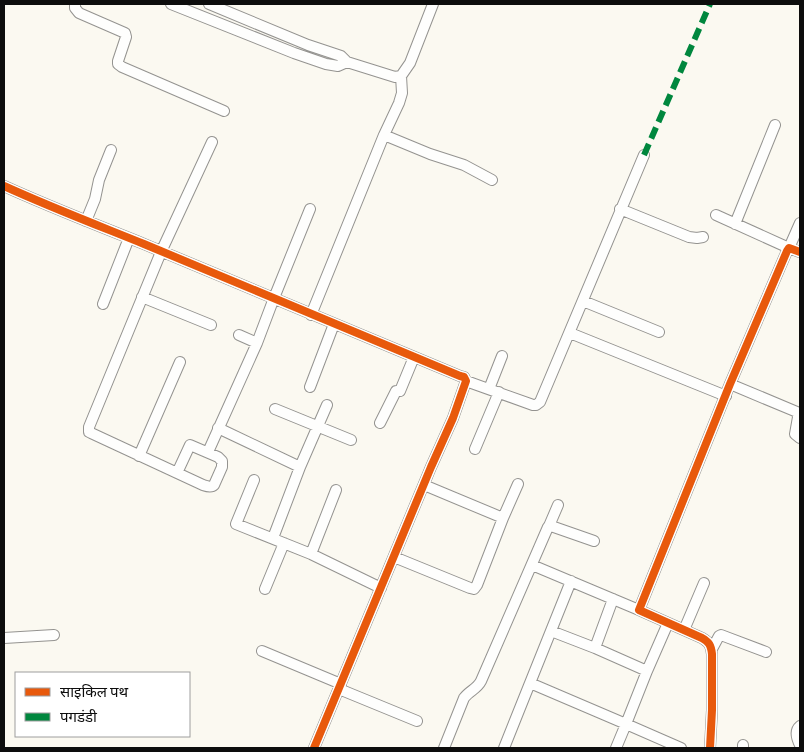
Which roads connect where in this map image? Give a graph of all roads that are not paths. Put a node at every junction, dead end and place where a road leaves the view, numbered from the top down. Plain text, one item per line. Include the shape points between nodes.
1 (75, 4) edge
2 (171, 4) edge
3 (209, 4) edge
4 (433, 4) edge
5 (347, 62) junction
6 (401, 76) junction
7 (224, 110) dead end
8 (775, 125) dead end
9 (384, 135) junction
10 (212, 142) dead end
11 (111, 150) dead end
12 (644, 155) dead end
13 (492, 180) dead end
14 (4, 186) edge
15 (310, 209) dead end
16 (620, 209) junction
17 (716, 215) dead end
18 (86, 221) junction
19 (800, 223) edge
20 (735, 224) junction
21 (703, 237) dead end
22 (129, 238) junction
23 (789, 248) junction
24 (161, 252) junction
25 (800, 252) edge
26 (142, 297) junction
27 (274, 298) junction
28 (582, 301) junction
29 (102, 304) dead end
30 (311, 315) junction
31 (334, 324) junction
32 (211, 325) dead end
33 (659, 332) dead end
34 (570, 333) junction
35 (239, 335) dead end
36 (257, 343) junction
37 (502, 356) dead end
38 (414, 357) junction
39 (180, 362) dead end
40 (466, 381) junction
41 (730, 384) junction
42 (310, 387) dead end
43 (494, 391) junction
44 (726, 396) junction
45 (328, 405) dead end
46 (275, 409) dead end
47 (380, 423) dead end
48 (318, 427) junction
49 (218, 428) junction
50 (800, 438) edge
51 (351, 440) dead end
52 (475, 449) dead end
53 (208, 452) junction
54 (139, 456) junction
55 (300, 467) junction
56 (177, 473) junction
57 (254, 480) dead end
58 (518, 484) dead end
59 (424, 485) junction
60 (336, 490) dead end
61 (558, 505) dead end
62 (503, 518) junction
63 (550, 526) junction
64 (273, 538) junction
65 (594, 541) dead end
66 (284, 543) junction
67 (311, 554) junction
68 (394, 557) junction
69 (532, 565) junction
70 (571, 581) junction
71 (704, 584) dead end
72 (380, 588) junction
73 (265, 589) dead end
74 (614, 599) junction
75 (639, 610) junction
76 (668, 623) junction
77 (684, 630) junction
78 (551, 631) junction
79 (54, 635) dead end
80 (4, 638) edge
81 (595, 648) junction
82 (712, 649) junction
83 (262, 651) dead end
84 (766, 652) dead end
85 (647, 671) junction
86 (530, 683) junction
87 (340, 686) junction
88 (417, 721) dead end
89 (626, 724) junction
90 (800, 726) edge
91 (800, 745) edge
92 (314, 748) edge
93 (444, 748) edge
94 (504, 748) edge
95 (616, 748) edge
96 (681, 748) edge
97 (710, 748) edge

1 - 7 street via 79,12 125,33 118,61 122,67
2 - 5 street via 326,64 338,66
3 - 5 street via 341,56
4 - 6 street via 410,63
5 - 6 street via 390,76
6 - 9 street via 401,96
8 - 20 street
9 - 13 street via 464,165
9 - 30 street
10 - 24 street
11 - 18 street
12 - 16 street
14 - 18 street
15 - 27 street
16 - 21 street via 690,237
16 - 28 street
17 - 20 street
18 - 22 street
19 - 23 street
20 - 23 street
22 - 24 street
22 - 29 street
23 - 25 street
23 - 41 street
24 - 26 street
24 - 27 street
26 - 32 street
26 - 54 street via 88,429
27 - 30 street
27 - 36 street
28 - 33 street
28 - 34 street
30 - 31 street
31 - 38 street
31 - 42 street
34 - 43 street via 539,404 533,405
34 - 44 street
35 - 36 street
36 - 49 street
37 - 43 street
38 - 40 street via 464,377
38 - 47 street via 400,391 396,390
39 - 54 street
40 - 43 street
40 - 59 street
41 - 44 street
41 - 50 street via 796,412 795,434
43 - 52 street
44 - 75 street
45 - 48 street
46 - 48 street
48 - 51 street
48 - 55 street
49 - 53 street
49 - 55 street
53 - 56 street via 190,445
53 - 56 street via 222,461 218,478 212,486
54 - 56 street
55 - 64 street
57 - 64 street via 236,524
58 - 62 street
59 - 62 street
59 - 68 street
60 - 67 street
61 - 63 street
62 - 68 street via 474,589
63 - 65 street
63 - 69 street
64 - 66 street
66 - 67 street
66 - 73 street
67 - 72 street
68 - 72 street
69 - 70 street
69 - 93 street via 481,681 464,698
70 - 74 street
70 - 78 street
71 - 77 street
72 - 87 street
74 - 75 street
74 - 81 street
75 - 76 street
76 - 77 street
76 - 85 street
77 - 82 street via 707,641
78 - 81 street
78 - 86 street
79 - 80 street
81 - 85 street
82 - 84 street via 721,635
82 - 97 street
83 - 87 street
85 - 89 street
86 - 89 street
86 - 94 street
87 - 88 street
87 - 92 street
89 - 95 street
89 - 96 street
90 - 91 street via 796,731

